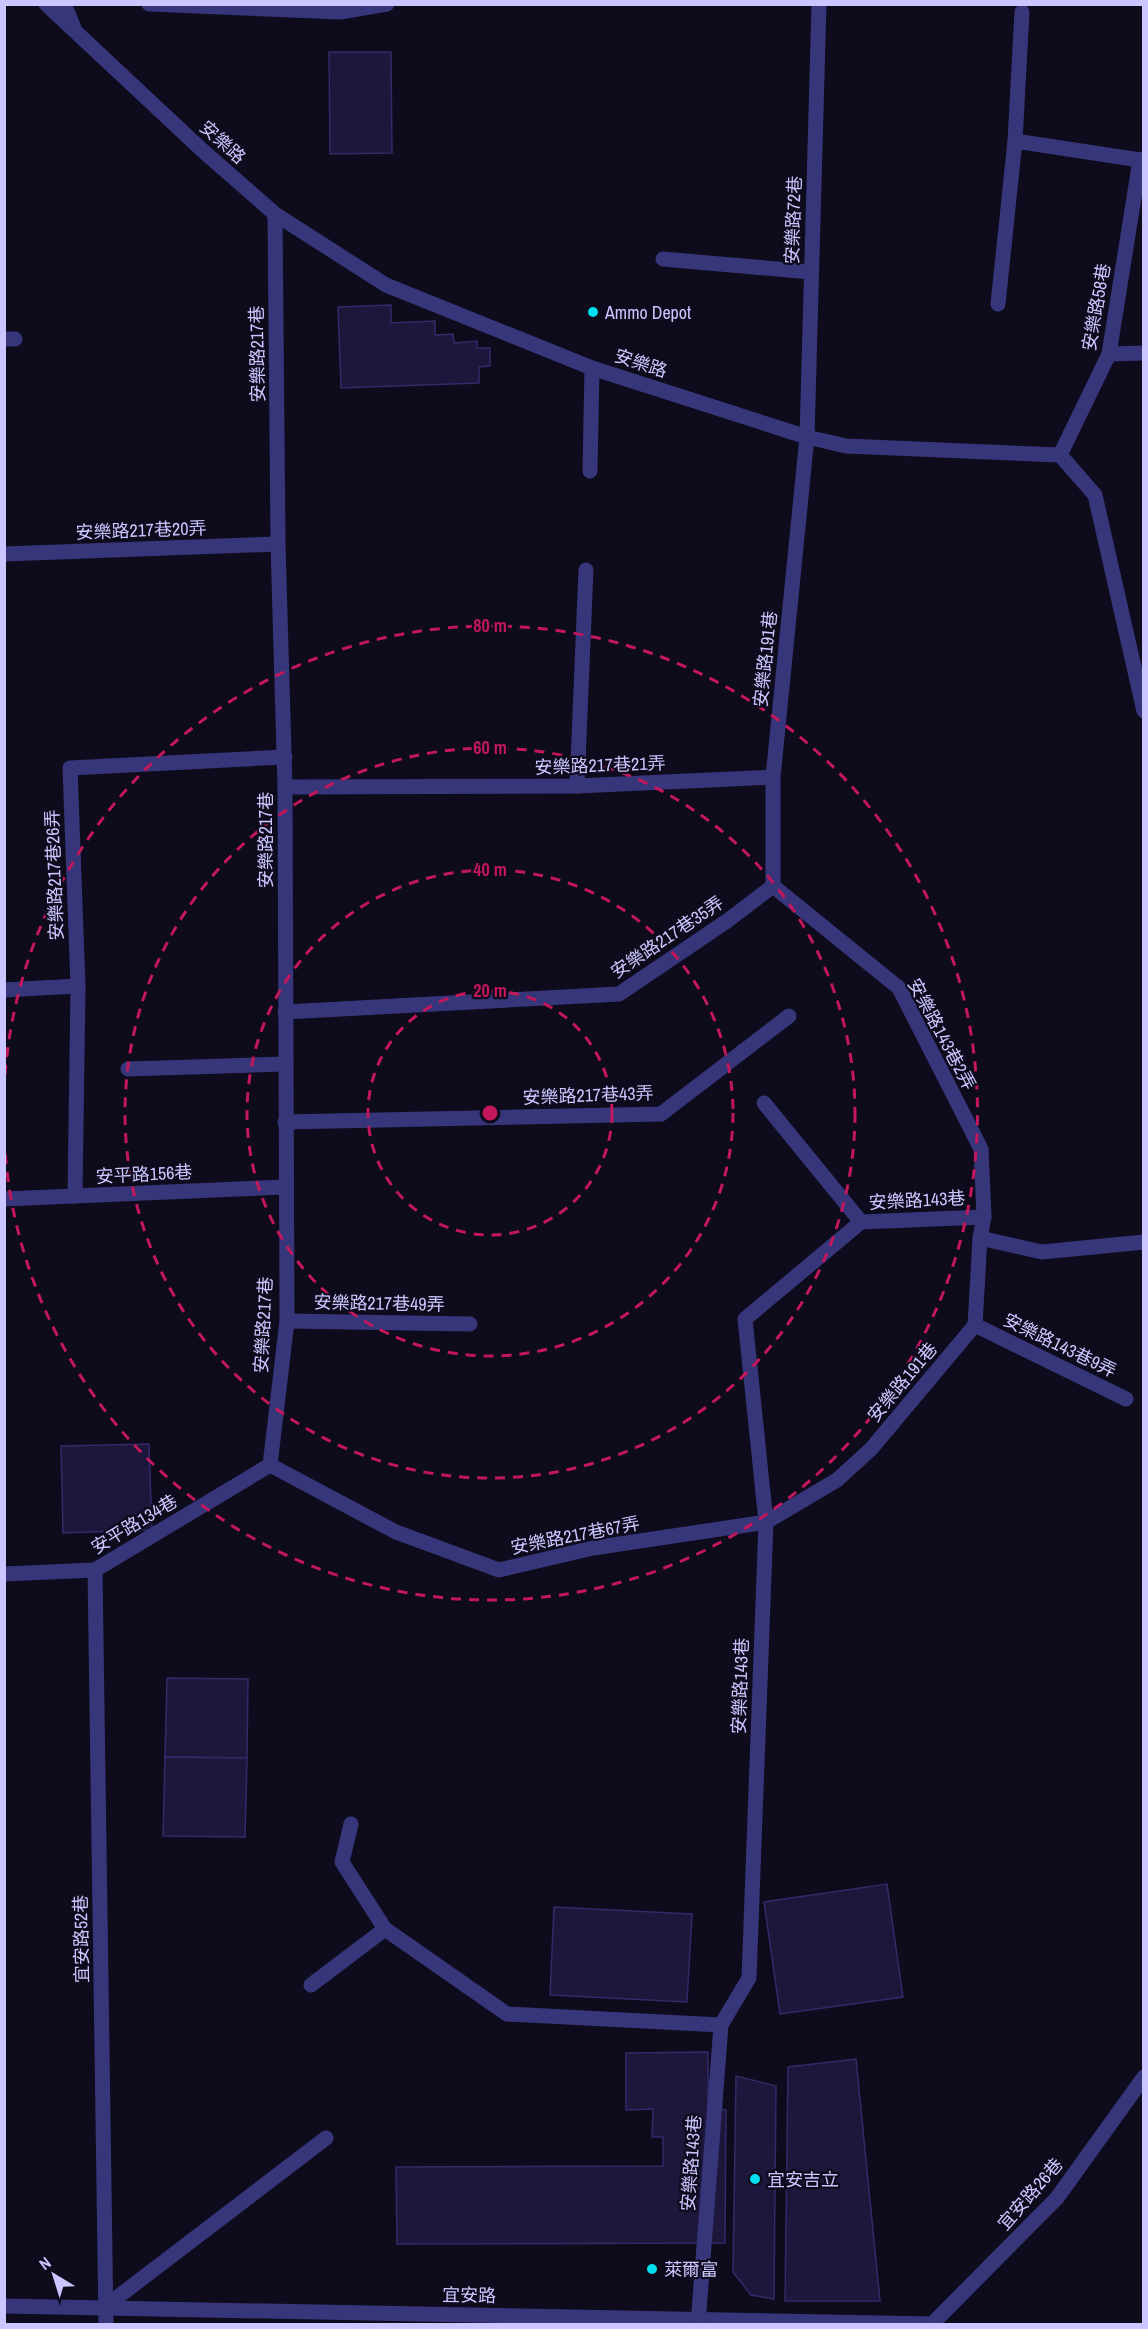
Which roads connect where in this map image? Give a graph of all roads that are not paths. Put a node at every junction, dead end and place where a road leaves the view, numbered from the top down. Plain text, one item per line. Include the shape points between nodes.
1 (46, 4) edge
2 (64, 4) edge
3 (149, 4) edge
4 (387, 4) edge
5 (819, 4) edge
6 (340, 8) edge
7 (1022, 12) dead end
8 (77, 33) junction
9 (1015, 141) junction
10 (1142, 159) edge
11 (275, 214) junction
12 (663, 259) dead end
13 (811, 272) junction
14 (998, 304) dead end
15 (1143, 353) edge
16 (1109, 354) junction
17 (592, 368) junction
18 (807, 437) junction
19 (1060, 455) junction
20 (590, 471) dead end
21 (278, 544) junction
22 (4, 554) edge
23 (586, 570) dead end
24 (1143, 711) edge
25 (285, 757) junction
26 (773, 777) junction
27 (577, 786) junction
28 (285, 787) junction
29 (773, 886) junction
30 (78, 986) junction
31 (4, 990) edge
32 (285, 1012) junction
33 (789, 1016) dead end
34 (285, 1064) junction
35 (128, 1069) dead end
36 (764, 1103) dead end
37 (285, 1122) junction
38 (285, 1187) junction
39 (75, 1196) junction
40 (4, 1199) edge
41 (984, 1217) junction
42 (861, 1222) junction
43 (980, 1238) junction
44 (1143, 1242) edge
45 (287, 1321) junction
46 (470, 1324) dead end
47 (975, 1325) junction
48 (1126, 1400) dead end
49 (270, 1465) junction
50 (766, 1522) junction
51 (95, 1570) junction
52 (4, 1574) edge
53 (351, 1824) dead end
54 (384, 1929) junction
55 (311, 1985) dead end
56 (721, 2025) junction
57 (1143, 2077) edge
58 (326, 2138) dead end
59 (4, 2306) edge
60 (106, 2306) junction
61 (698, 2322) edge
62 (933, 2324) edge
63 (106, 2325) edge

1 - 8 street, 安樂路
2 - 8 street
3 - 6 street
4 - 6 street
5 - 13 street, 安樂路72巷
7 - 9 street
8 - 11 street, 安樂路
9 - 10 street
9 - 14 street
10 - 16 street, 安樂路58巷
11 - 17 street, 安樂路 via 386,285
11 - 21 street, 安樂路217巷
12 - 13 street
13 - 18 street, 安樂路72巷
15 - 16 street
16 - 19 street, 安樂路58巷
17 - 18 street, 安樂路
17 - 20 street
18 - 19 street, 安樂路 via 846,446
18 - 26 street, 安樂路191巷
19 - 24 street via 1095,495
21 - 22 street, 安樂路217巷20弄
21 - 25 street, 安樂路217巷
23 - 27 street
25 - 28 street, 安樂路217巷
25 - 30 street, 安樂路217巷26弄 via 70,768
26 - 27 street, 安樂路217巷21弄
26 - 29 street, 安樂路191巷
27 - 28 street, 安樂路217巷21弄
28 - 32 street, 安樂路217巷
29 - 32 street, 安樂路217巷35弄 via 619,994
29 - 41 street, 安樂路143巷2弄 via 900,988 981,1149
30 - 31 street
30 - 39 street, 安樂路217巷26弄
32 - 34 street, 安樂路217巷
33 - 37 street, 安樂路217巷43弄 via 661,1113
34 - 35 street
34 - 37 street, 安樂路217巷
36 - 42 street
37 - 38 street, 安樂路217巷
38 - 39 street, 安平路156巷
38 - 45 street, 安樂路217巷
39 - 40 street, 安平路156巷
41 - 42 street, 安樂路143巷
41 - 43 street
42 - 50 street, 安樂路143巷 via 745,1319
43 - 44 street via 1042,1252
43 - 47 street
45 - 46 street, 安樂路217巷49弄
45 - 49 street, 安樂路217巷
47 - 48 street, 安樂路143巷9弄
47 - 50 street, 安樂路191巷 via 871,1449 837,1480
49 - 50 street, 安樂路217巷67弄 via 396,1532 499,1570 593,1548
49 - 51 street, 安平路134巷
50 - 56 street, 安樂路143巷 via 749,1978
51 - 52 street, 安平路134巷
51 - 60 street, 宜安路52巷
53 - 54 street via 342,1862
54 - 55 street
54 - 56 street via 507,2014
56 - 61 street, 安樂路143巷
57 - 62 street, 宜安路26巷 via 1057,2198
58 - 60 street
59 - 60 street, 宜安路
60 - 61 street, 宜安路
60 - 63 street, 宜安路52巷
61 - 62 street, 宜安路

